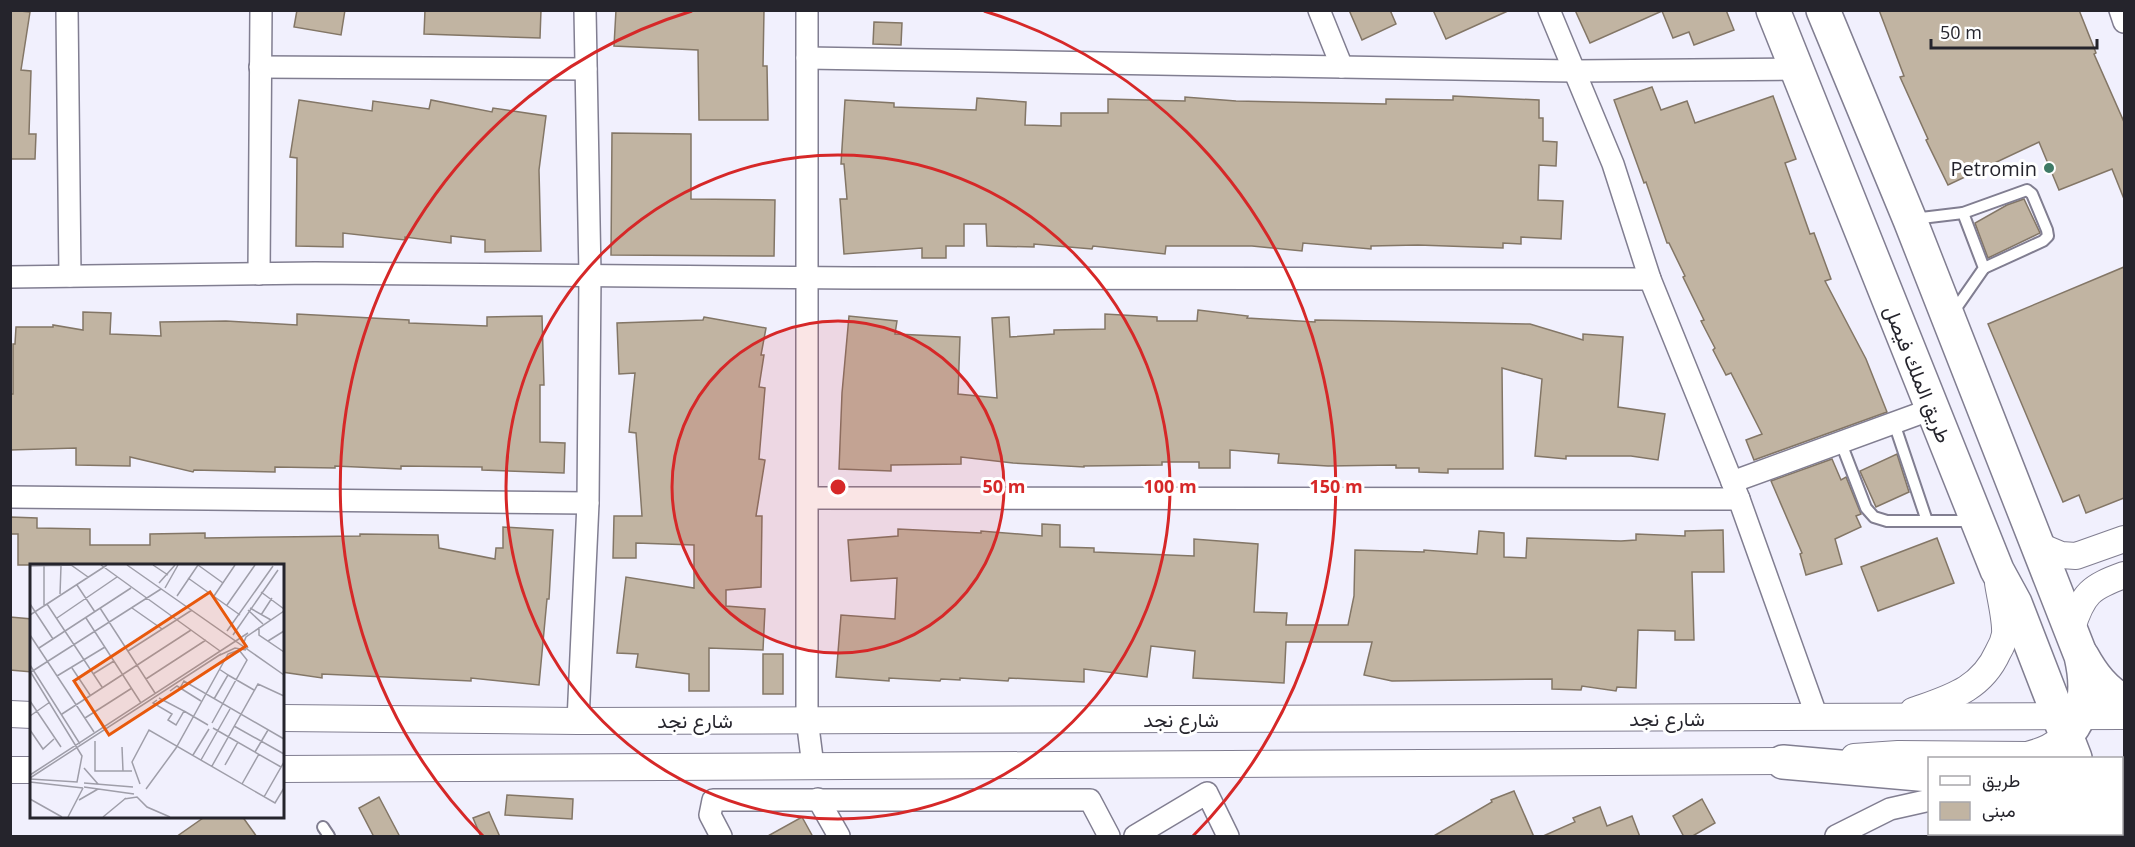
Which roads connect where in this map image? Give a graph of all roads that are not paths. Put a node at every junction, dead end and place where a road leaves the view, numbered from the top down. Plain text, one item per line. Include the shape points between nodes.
1 (67, 10) edge
2 (261, 10) edge
3 (585, 10) edge
4 (807, 10) edge
5 (1319, 10) edge
6 (1549, 10) edge
7 (1773, 10) edge
8 (1823, 10) edge
9 (2120, 10) edge
10 (2124, 22) edge
11 (807, 58) junction
12 (260, 67) junction
13 (1342, 67) junction
14 (586, 69) junction
15 (1797, 69) junction
16 (1574, 71) junction
17 (1963, 213) junction
18 (1910, 220) junction
19 (1984, 268) junction
20 (259, 274) junction
21 (590, 275) junction
22 (69, 276) junction
23 (10, 277) edge
24 (806, 277) junction
25 (1650, 279) junction
26 (1948, 318) junction
27 (1932, 409) junction
28 (1894, 423) junction
29 (1841, 443) junction
30 (1736, 490) junction
31 (10, 497) edge
32 (808, 498) junction
33 (588, 502) junction
34 (1927, 521) junction
35 (1977, 521) junction
36 (2117, 542) edge
37 (2037, 545) junction
38 (1997, 570) junction
39 (2124, 573) edge
40 (2077, 642) junction
41 (2124, 702) edge
42 (10, 714) edge
43 (30, 715) edge
44 (2124, 716) edge
45 (1817, 717) junction
46 (284, 718) edge
47 (1894, 718) junction
48 (807, 719) junction
49 (578, 721) junction
50 (2070, 731) edge
51 (1783, 762) junction
52 (813, 766) junction
53 (284, 769) edge
54 (10, 770) edge
55 (30, 770) edge
56 (1928, 775) edge
57 (818, 799) junction
58 (1928, 800) edge
59 (323, 826) dead end
60 (329, 837) edge
61 (721, 837) edge
62 (839, 837) edge
63 (1109, 837) edge
64 (1135, 837) edge
65 (1228, 837) edge
66 (1836, 837) edge

1 - 22 street
2 - 12 street
3 - 14 street
4 - 11 street
5 - 13 street
6 - 16 street
7 - 15 main road, طريق الملك فيصل
8 - 18 main road
9 - 10 street
11 - 13 street
11 - 24 street
12 - 14 street
12 - 20 street
13 - 16 street
14 - 21 street
15 - 16 street
15 - 27 main road, طريق الملك فيصل
16 - 25 street via 1613,164
17 - 18 lane
17 - 19 lane
17 - 19 lane via 2027,190 2047,230 2048,236 2043,240
18 - 26 main road
19 - 26 lane
20 - 21 street
20 - 22 street
21 - 24 street
21 - 33 street
22 - 23 street
24 - 25 street
24 - 32 street
25 - 30 street
26 - 37 main road
27 - 28 street
27 - 35 main road, طريق الملك فيصل
28 - 29 street
28 - 34 lane
29 - 30 street
29 - 34 lane via 1866,508 1874,517 1887,521
30 - 32 street
30 - 45 street
31 - 33 street
32 - 48 street
33 - 49 street
34 - 35 lane
35 - 38 main road, طريق الملك فيصل
36 - 37 street via 2076,556 2061,555
36 - 39 street
37 - 40 main road
38 - 47 street via 2005,634 1988,671 1958,695
38 - 50 main road, طريق الملك فيصل
39 - 40 street via 2087,595 2080,606
40 - 41 main road via 2094,678
40 - 50 main road via 2085,699
42 - 43 street
44 - 50 street, شارع نجد
45 - 47 street, شارع نجد
45 - 48 street, شارع نجد
46 - 49 street, شارع نجد
47 - 50 street, شارع نجد
48 - 49 street, شارع نجد
48 - 52 street
50 - 51 street via 2055,745 2027,756 1898,754
51 - 52 street
51 - 56 main road
52 - 53 street
54 - 55 street
57 - 61 street via 713,800 710,815
57 - 62 street
57 - 63 street via 1090,800
58 - 66 street via 1890,809
59 - 60 lane
64 - 65 street via 1207,793

